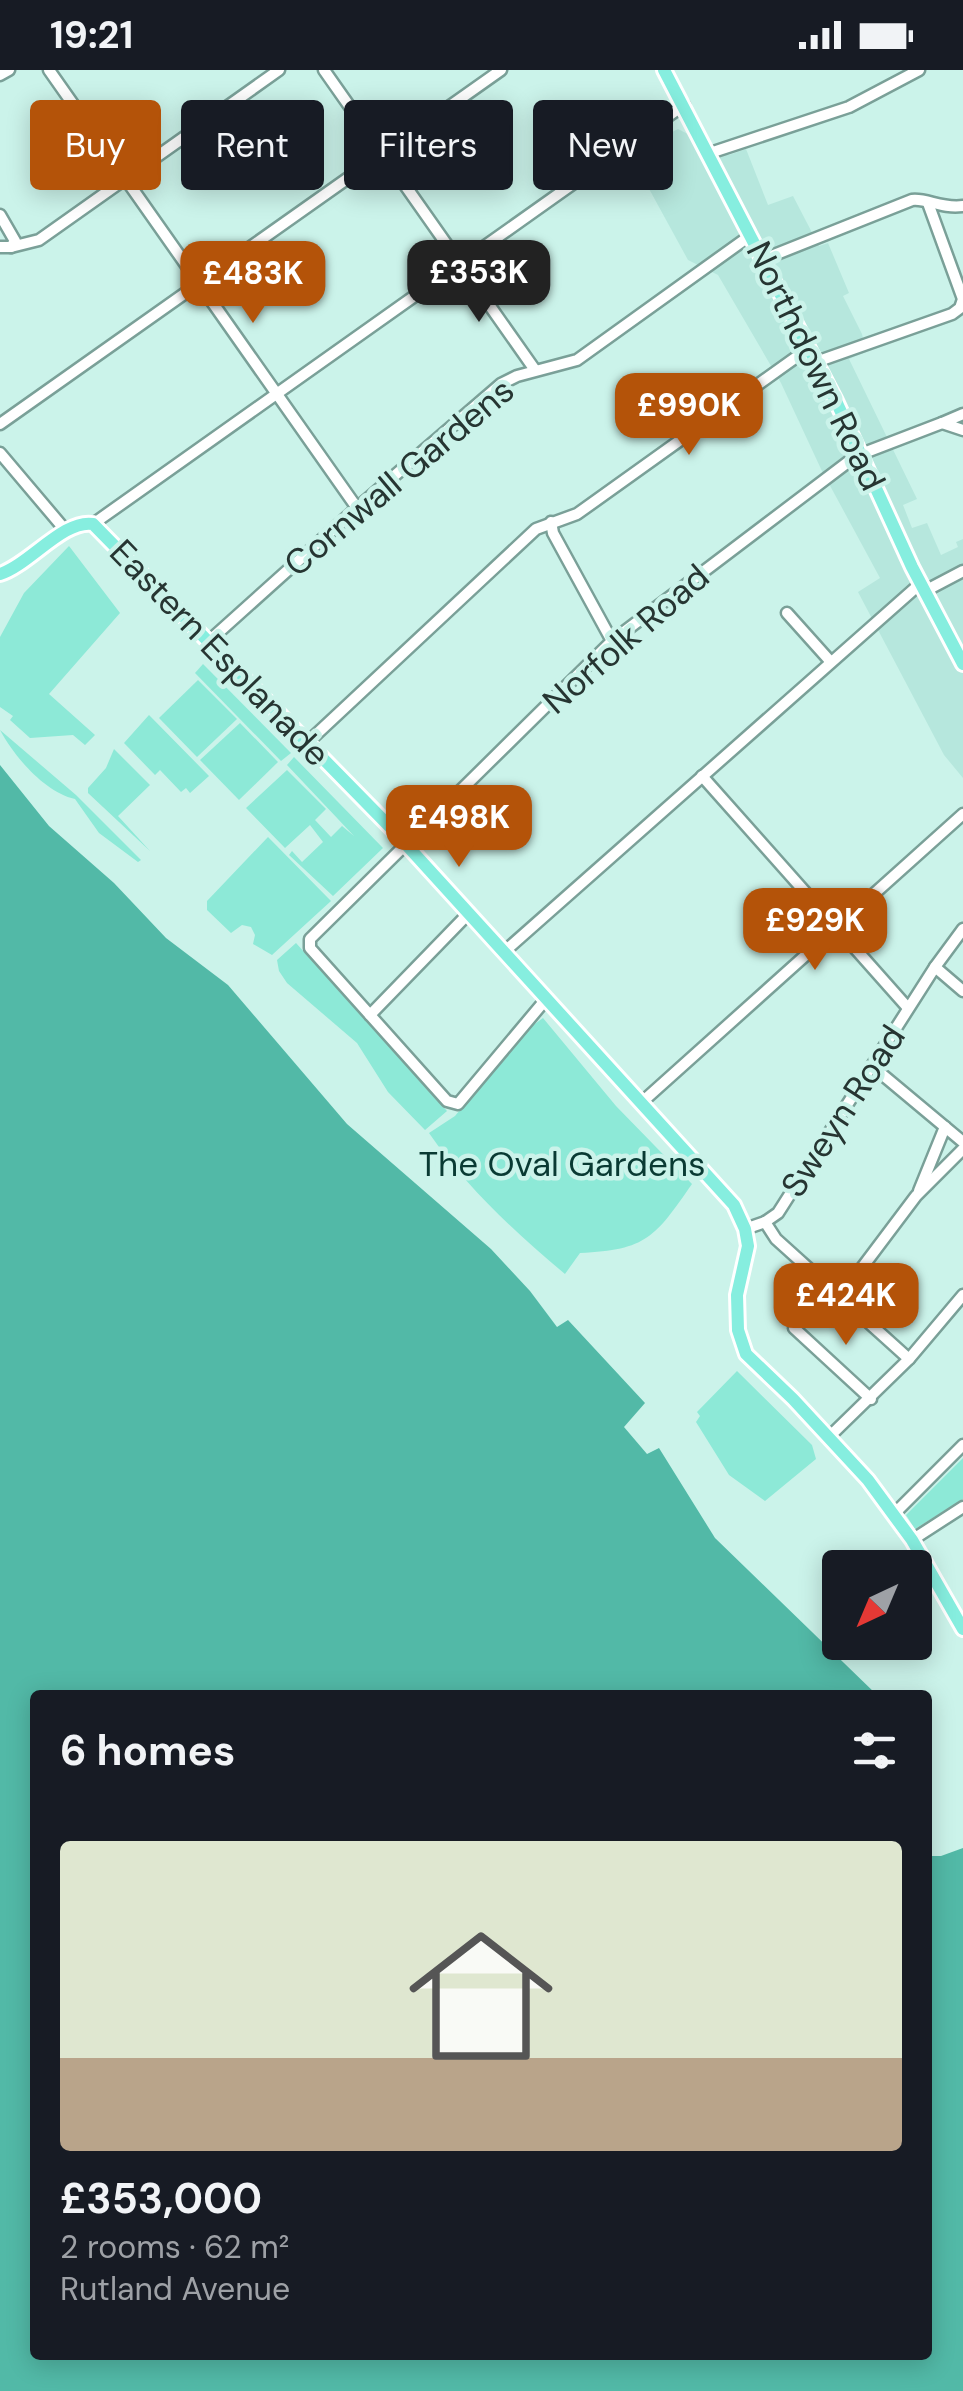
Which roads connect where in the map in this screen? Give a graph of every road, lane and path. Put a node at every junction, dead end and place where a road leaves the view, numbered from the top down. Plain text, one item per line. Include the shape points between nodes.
1 (9, 70) edge
2 (48, 70) edge
3 (279, 70) edge
4 (324, 70) edge
5 (501, 70) edge
6 (664, 70) edge
7 (919, 70) edge
8 (0, 75) edge
9 (69, 100) edge
10 (345, 100) edge
11 (459, 100) edge
12 (684, 105) junction
13 (710, 153) junction
14 (161, 154) edge
15 (344, 181) edge
16 (110, 190) edge
17 (134, 190) edge
18 (408, 190) edge
19 (928, 203) junction
20 (963, 206) edge
21 (0, 215) edge
22 (751, 235) junction
23 (6, 247) edge
24 (764, 259) junction
25 (460, 263) junction
26 (198, 283) junction
27 (809, 348) junction
28 (816, 362) junction
29 (535, 370) junction
30 (276, 393) junction
31 (963, 414) edge
32 (942, 423) junction
33 (0, 424) edge
34 (963, 430) edge
35 (0, 453) edge
36 (862, 455) junction
37 (357, 508) junction
38 (551, 522) junction
39 (93, 524) junction
40 (66, 530) junction
41 (963, 571) edge
42 (0, 574) edge
43 (923, 586) junction
44 (786, 613) dead end
45 (612, 641) junction
46 (209, 642) junction
47 (830, 661) junction
48 (963, 664) edge
49 (308, 742) junction
50 (702, 776) junction
51 (963, 814) edge
52 (406, 845) junction
53 (469, 912) junction
54 (838, 928) junction
55 (963, 929) edge
56 (505, 951) junction
57 (935, 967) junction
58 (963, 991) edge
59 (547, 998) junction
60 (908, 1008) junction
61 (370, 1015) junction
62 (872, 1066) junction
63 (641, 1103) junction
64 (945, 1127) junction
65 (963, 1145) edge
66 (916, 1196) junction
67 (766, 1222) junction
68 (745, 1229) junction
69 (963, 1295) edge
70 (840, 1297) junction
71 (794, 1328) dead end
72 (909, 1359) junction
73 (870, 1398) junction
74 (828, 1438) junction
75 (963, 1444) edge
76 (963, 1508) edge
77 (894, 1514) junction
78 (912, 1540) junction
79 (963, 1629) edge

1 - 8 street
2 - 9 street
3 - 14 street
4 - 10 street
5 - 11 street
6 - 12 main road, Northdown Road
7 - 13 street via 849,107
12 - 13 main road, Northdown Road
12 - 25 street
13 - 22 main road, Northdown Road
15 - 26 street
16 - 23 street via 39,240
17 - 26 street
18 - 25 street
19 - 20 street
19 - 24 street via 912,200
19 - 28 street via 963,299 960,308
21 - 23 street via 15,237
22 - 24 main road, Northdown Road
22 - 29 street, Cornwall Gardens via 577,360
24 - 27 main road, Northdown Road
25 - 29 street
25 - 30 street
26 - 30 street
26 - 33 street
27 - 28 main road, Northdown Road
27 - 38 street via 577,514
28 - 36 main road, Northdown Road
29 - 37 street, Cornwall Gardens via 501,384
30 - 37 street
30 - 39 street
31 - 32 street, Norfolk Road
32 - 34 street
32 - 36 street, Norfolk Road
35 - 40 street
36 - 43 main road, Northdown Road
36 - 45 street, Norfolk Road
37 - 46 street, Cornwall Gardens
38 - 45 street
38 - 49 street
39 - 40 main road
39 - 46 main road, Eastern Esplanade
40 - 42 main road
41 - 43 street
43 - 47 street
43 - 48 main road, Northdown Road
44 - 47 street
45 - 52 street, Norfolk Road
46 - 49 main road, Eastern Esplanade
47 - 50 street
49 - 52 main road, Eastern Esplanade
50 - 54 street
50 - 56 street
51 - 54 street
52 - 53 main road, Eastern Esplanade
52 - 61 street, Norfolk Road via 310,939 310,948
53 - 56 main road, Eastern Esplanade
53 - 61 street
54 - 60 street
54 - 63 street
55 - 57 street, Sweyn Road
56 - 59 main road, Eastern Esplanade
57 - 58 street
57 - 60 street, Sweyn Road
59 - 61 street via 458,1104 447,1102
59 - 63 main road, Eastern Esplanade
60 - 62 street, Sweyn Road
62 - 64 street
62 - 67 street, Sweyn Road
63 - 68 main road, Eastern Esplanade via 734,1205
64 - 65 street
64 - 66 street
65 - 66 street
66 - 70 street
67 - 68 street, Sweyn Road
67 - 70 street via 776,1240
68 - 74 main road via 741,1344
69 - 72 street
70 - 72 street
71 - 73 street
72 - 73 street
73 - 74 street
74 - 77 main road
75 - 77 street
76 - 78 street
77 - 78 main road
78 - 79 main road

